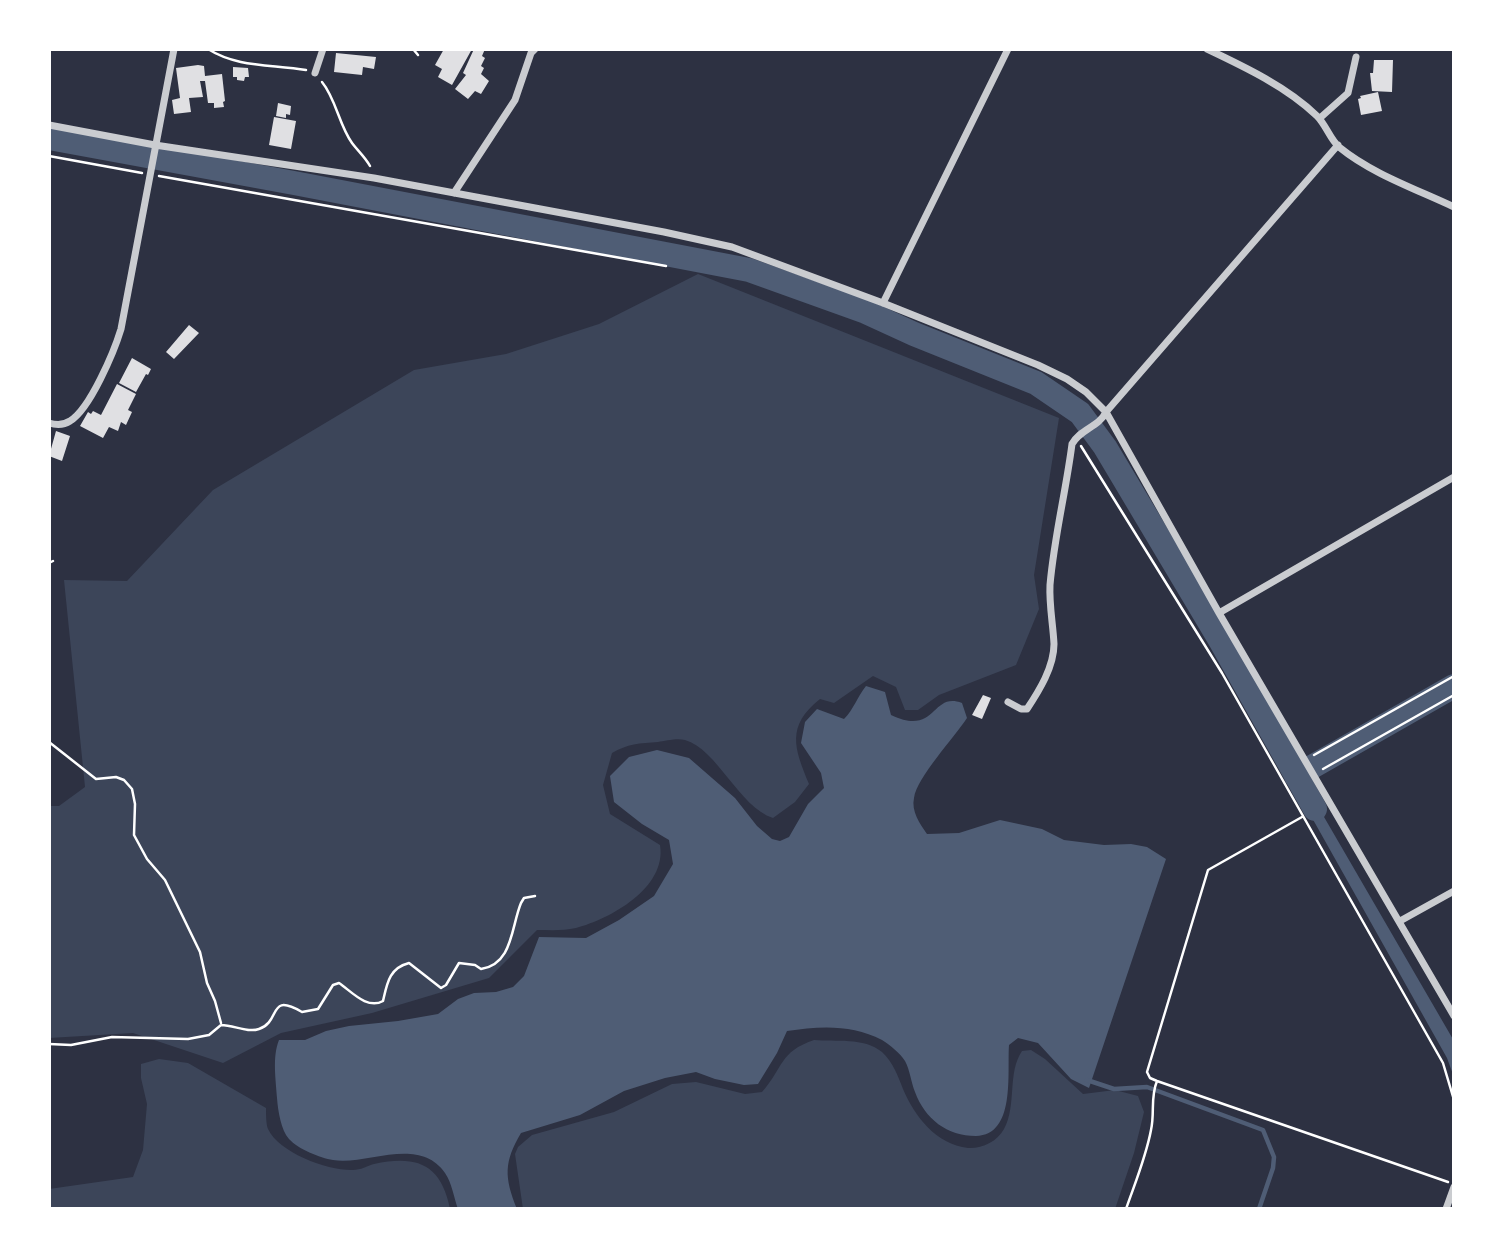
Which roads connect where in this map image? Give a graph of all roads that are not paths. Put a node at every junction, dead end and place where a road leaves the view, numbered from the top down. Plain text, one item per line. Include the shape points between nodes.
1 (174, 49) edge
2 (323, 49) edge
3 (535, 49) edge
4 (1008, 49) edge
5 (1207, 49) edge
6 (1356, 57) dead end
7 (314, 73) road end
8 (1320, 118) junction
9 (49, 125) edge
10 (1338, 145) junction
11 (155, 147) junction
12 (454, 193) junction
13 (1454, 207) edge
14 (883, 303) junction
15 (1104, 416) junction
16 (49, 423) edge
17 (1454, 477) edge
18 (1219, 613) junction
19 (1008, 702) dead end
20 (1454, 891) edge
21 (1400, 921) junction
22 (1454, 1016) edge
23 (1454, 1185) edge
24 (1446, 1209) edge

1 - 11 street
2 - 7 street
3 - 12 street via 515,100
4 - 14 street
5 - 8 street via 1295,97
6 - 8 street via 1348,93
8 - 10 street
9 - 11 street
10 - 13 street via 1369,167
10 - 15 street
11 - 12 street
11 - 16 street via 114,351 79,414 68,423
12 - 14 street via 732,247
14 - 15 street via 1067,379 1086,392
15 - 18 street
15 - 19 street via 1072,444 1050,584 1051,661 1027,709
17 - 18 street
18 - 21 street
20 - 21 street
21 - 22 street
23 - 24 street

